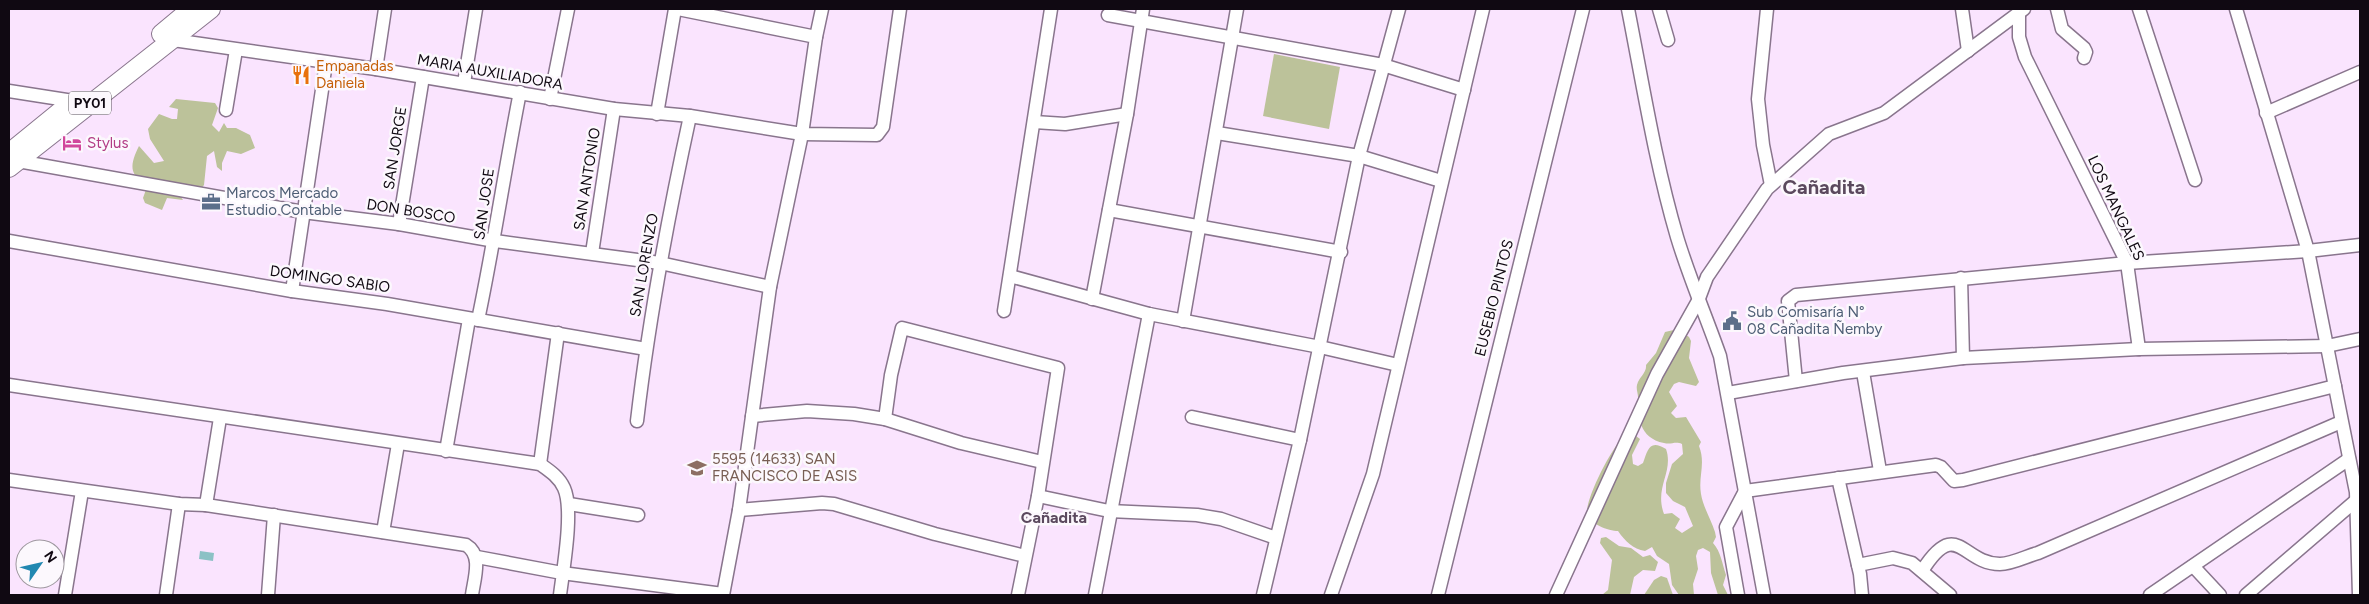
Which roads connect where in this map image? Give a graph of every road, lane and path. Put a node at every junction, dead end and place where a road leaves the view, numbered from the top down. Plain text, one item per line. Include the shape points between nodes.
1 (211, 9) edge
2 (385, 9) edge
3 (476, 9) edge
4 (568, 9) edge
5 (677, 9) edge
6 (822, 9) edge
7 (900, 9) edge
8 (1051, 9) edge
9 (1237, 9) edge
10 (1399, 9) edge
11 (1483, 9) edge
12 (1583, 9) edge
13 (1628, 9) edge
14 (1660, 9) edge
15 (1767, 9) edge
16 (1962, 9) edge
17 (2057, 9) edge
18 (2139, 9) edge
19 (2236, 9) edge
20 (2021, 11) edge
21 (188, 13) edge
22 (1108, 15) dead end
23 (1142, 15) edge
24 (167, 36) junction
25 (816, 37) junction
26 (1231, 38) junction
27 (1668, 40) dead end
28 (236, 50) junction
29 (1968, 52) junction
30 (2084, 58) dead end
31 (326, 63) junction
32 (1383, 65) junction
33 (376, 69) junction
34 (2360, 72) edge
35 (423, 77) junction
36 (464, 82) junction
37 (1464, 90) junction
38 (9, 91) edge
39 (520, 92) junction
40 (550, 99) junction
41 (73, 101) junction
42 (614, 109) junction
43 (226, 110) dead end
44 (2266, 113) junction
45 (657, 114) junction
46 (1127, 114) junction
47 (690, 116) junction
48 (1034, 122) junction
49 (1217, 133) junction
50 (802, 134) junction
51 (1359, 156) junction
52 (12, 161) edge
53 (2196, 180) dead end
54 (1441, 181) junction
55 (1771, 185) junction
56 (1109, 210) junction
57 (303, 212) junction
58 (399, 224) junction
59 (1200, 227) junction
60 (9, 241) edge
61 (495, 241) junction
62 (2360, 245) edge
63 (2308, 251) junction
64 (1341, 252) junction
65 (592, 253) junction
66 (2128, 263) junction
67 (660, 264) junction
68 (1010, 276) junction
69 (1961, 278) junction
70 (770, 287) junction
71 (292, 291) junction
72 (1092, 299) junction
73 (1698, 301) junction
74 (1004, 311) dead end
75 (1149, 314) junction
76 (474, 319) junction
77 (1183, 321) junction
78 (558, 333) junction
79 (2360, 338) edge
80 (2327, 346) junction
81 (1320, 347) junction
82 (646, 349) junction
83 (2138, 349) junction
84 (1963, 358) junction
85 (1398, 365) junction
86 (1863, 372) junction
87 (1796, 381) junction
88 (9, 385) edge
89 (2334, 386) junction
90 (1728, 393) junction
91 (752, 416) junction
92 (1192, 417) dead end
93 (220, 418) junction
94 (885, 420) junction
95 (637, 421) dead end
96 (2341, 422) junction
97 (1300, 440) junction
98 (398, 444) junction
99 (446, 451) junction
100 (2349, 459) junction
101 (1042, 462) junction
102 (540, 464) junction
103 (1880, 471) junction
104 (1838, 478) junction
105 (9, 480) edge
106 (82, 491) junction
107 (1745, 491) junction
108 (1038, 496) junction
109 (2358, 499) edge
110 (178, 504) junction
111 (569, 504) junction
112 (206, 505) junction
113 (739, 510) junction
114 (1109, 511) junction
115 (274, 515) junction
116 (638, 516) dead end
117 (384, 532) junction
118 (1276, 538) junction
119 (1024, 556) junction
120 (477, 557) junction
121 (1858, 565) junction
122 (2193, 566) junction
123 (1922, 571) junction
124 (562, 573) junction
125 (723, 594) edge
126 (65, 595) edge
127 (166, 595) edge
128 (268, 595) edge
129 (472, 595) edge
130 (560, 595) edge
131 (1018, 595) edge
132 (1095, 595) edge
133 (1262, 595) edge
134 (1331, 595) edge
135 (1438, 595) edge
136 (1556, 595) edge
137 (1738, 595) edge
138 (1764, 595) edge
139 (1862, 595) edge
140 (1950, 595) edge
141 (2150, 595) edge
142 (2220, 595) edge
143 (2246, 595) edge
144 (2359, 595) edge

1 - 21 highway, PY01
2 - 33 street
3 - 36 street
4 - 40 street
5 - 25 street
5 - 45 street
6 - 25 street
7 - 50 street, MARIA AUXILIADORA via 881,132 877,135
8 - 48 street
9 - 26 street
10 - 32 street
11 - 37 street
12 - 135 street, EUSEBIO PINTOS
13 - 73 street via 1659,170
14 - 27 street
15 - 55 street via 1758,99
16 - 29 street
17 - 30 street via 2060,26 2084,48
18 - 53 street
19 - 44 street
20 - 29 street
20 - 66 street, LOS MANGALES via 2021,47
21 - 24 highway, PY01
22 - 23 street
23 - 26 street
23 - 46 street
24 - 28 street, MARIA AUXILIADORA
24 - 41 highway, PY01
24 - 52 highway, PY01 via 89,103
25 - 50 street
26 - 32 street
26 - 49 street
28 - 31 street, MARIA AUXILIADORA
28 - 43 street
29 - 55 street via 1884,113 1829,134
31 - 33 street, MARIA AUXILIADORA
31 - 57 street
32 - 37 street
32 - 51 street
33 - 35 street, MARIA AUXILIADORA
34 - 44 street
35 - 36 street, MARIA AUXILIADORA
35 - 58 street, SAN JORGE
36 - 39 street, MARIA AUXILIADORA
37 - 54 street
38 - 41 street
39 - 40 street, MARIA AUXILIADORA
39 - 61 street, SAN JOSE
40 - 42 street, MARIA AUXILIADORA
41 - 52 highway, PY01
42 - 45 street, MARIA AUXILIADORA
42 - 65 street, SAN ANTONIO
44 - 63 street
45 - 47 street, MARIA AUXILIADORA
46 - 48 street via 1065,124
46 - 56 street
47 - 50 street, MARIA AUXILIADORA
47 - 67 street, SAN LORENZO
48 - 68 street
49 - 51 street
49 - 59 street
50 - 70 street
51 - 54 street
51 - 64 street
52 - 57 street, DON BOSCO
54 - 85 street
55 - 73 street via 1707,278
56 - 59 street
56 - 72 street
57 - 58 street, DON BOSCO
57 - 71 street
58 - 61 street, DON BOSCO
59 - 64 street
59 - 77 street
60 - 71 street, DOMINGO SABIO
61 - 65 street, DON BOSCO
61 - 76 street, SAN JOSE
62 - 63 street
63 - 66 street
63 - 80 street
64 - 81 street
65 - 67 street, DON BOSCO
66 - 69 street
66 - 83 street, LOS MANGALES
67 - 70 street, DON BOSCO
67 - 82 street, SAN LORENZO
68 - 72 street
68 - 74 street
69 - 84 street
69 - 87 street via 1791,297 1788,301
70 - 91 street
71 - 76 street, DOMINGO SABIO
72 - 75 street
73 - 90 street via 1720,356
73 - 136 street via 1657,374
75 - 77 street
75 - 114 street
76 - 78 street, DOMINGO SABIO
76 - 99 street, SAN JOSE
77 - 81 street
78 - 82 street, DOMINGO SABIO
78 - 102 street
79 - 80 street
80 - 83 street
80 - 89 street
81 - 85 street
81 - 97 street
82 - 95 street, SAN LORENZO
83 - 84 street
84 - 86 street
85 - 134 street via 1373,474
86 - 87 street
86 - 103 street
87 - 90 street
88 - 93 street
89 - 96 street
89 - 103 street via 1963,480 1954,481 1936,465
90 - 107 street
91 - 94 street via 807,411
91 - 113 street
92 - 97 street
93 - 98 street
93 - 112 street
94 - 101 street via 961,443
94 - 101 street via 902,328 1058,368
96 - 100 street
96 - 123 street via 2038,553 2000,564 1953,544 1932,554
97 - 118 street
98 - 99 street
98 - 117 street
99 - 102 street
100 - 109 street
100 - 122 street
101 - 108 street
102 - 111 street via 557,476
103 - 104 street
104 - 107 street
104 - 121 street
105 - 106 street
106 - 110 street
106 - 126 street
107 - 137 street via 1726,524
107 - 138 street
108 - 114 street
108 - 119 street
109 - 143 street
109 - 144 street
110 - 112 street
110 - 127 street
111 - 116 street
111 - 124 street
112 - 115 street
113 - 119 street via 834,504
113 - 125 street
114 - 118 street via 1221,519
114 - 132 street
115 - 117 street
115 - 128 street
117 - 120 street via 466,545
118 - 133 street
119 - 131 street
120 - 124 street
120 - 129 street
121 - 123 street via 1893,558 1912,563
121 - 139 street
122 - 141 street
122 - 142 street
123 - 140 street
124 - 125 street
124 - 130 street

